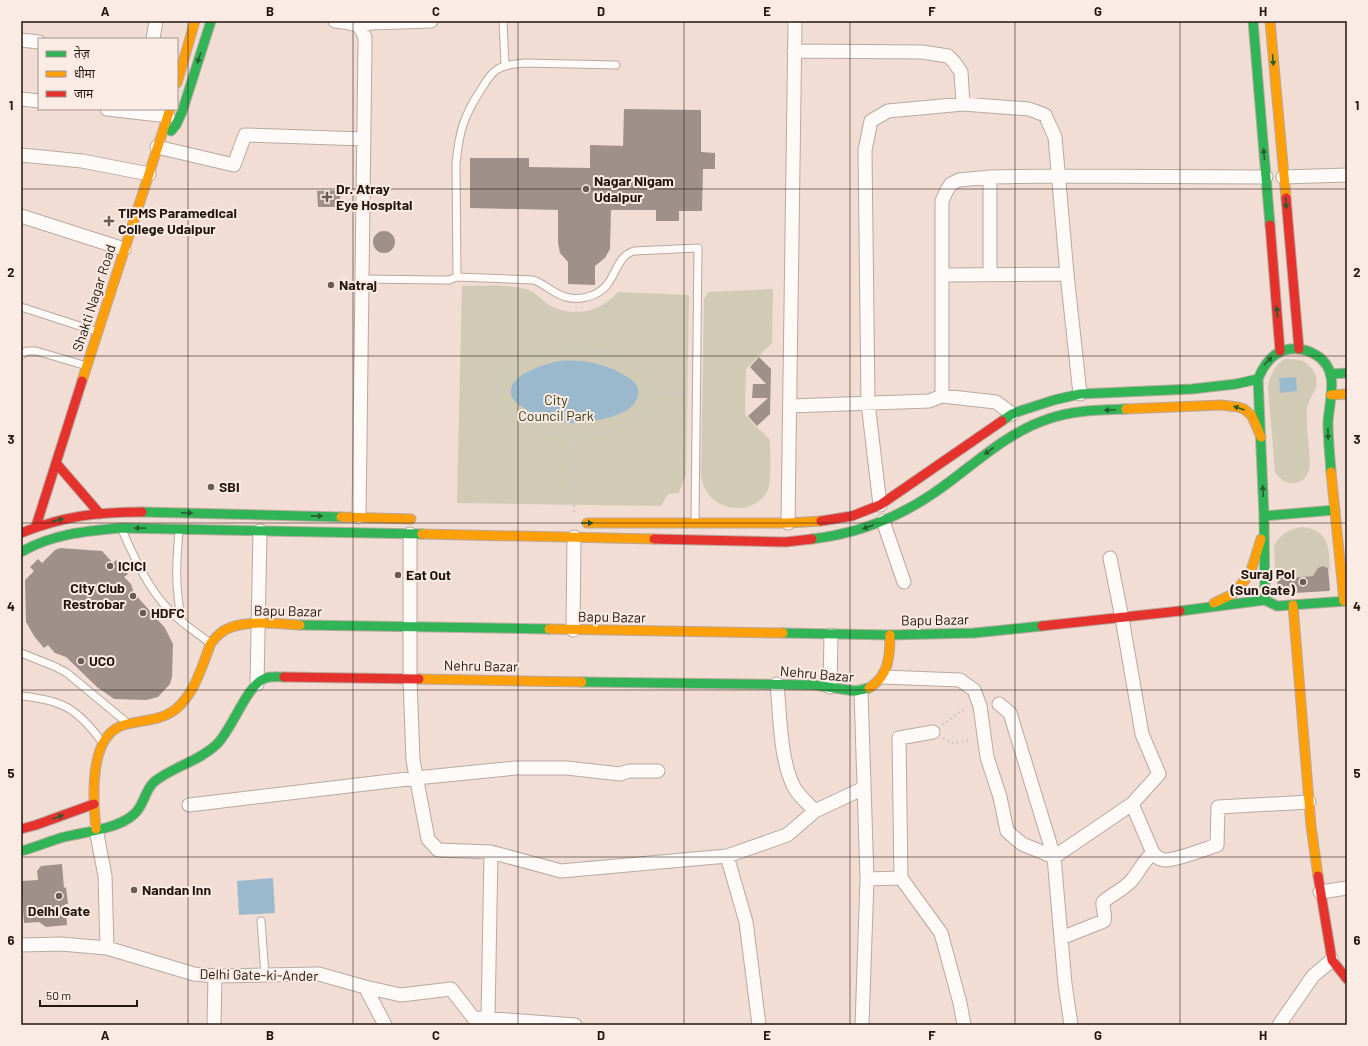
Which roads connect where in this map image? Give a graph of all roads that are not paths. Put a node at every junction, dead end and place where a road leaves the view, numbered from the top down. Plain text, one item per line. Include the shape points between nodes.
1 (156, 21) edge
2 (195, 21) edge
3 (211, 21) edge
4 (335, 21) edge
5 (431, 21) edge
6 (503, 21) edge
7 (795, 21) edge
8 (1253, 21) edge
9 (1270, 21) edge
10 (359, 26) junction
11 (154, 38) edge
12 (21, 40) edge
13 (38, 42) edge
14 (794, 51) junction
15 (180, 58) edge
16 (616, 65) dead end
17 (505, 66) junction
18 (178, 75) edge
19 (21, 100) edge
20 (38, 102) edge
21 (963, 104) junction
22 (128, 110) edge
23 (169, 112) edge
24 (364, 139) junction
25 (158, 144) junction
26 (21, 155) edge
27 (149, 174) junction
28 (1347, 175) edge
29 (1059, 176) junction
30 (990, 177) junction
31 (1266, 177) junction
32 (1284, 177) junction
33 (21, 216) edge
34 (124, 249) junction
35 (990, 274) junction
36 (1067, 274) junction
37 (942, 275) junction
38 (457, 277) junction
39 (362, 279) junction
40 (21, 307) edge
41 (98, 332) junction
42 (1299, 349) junction
43 (1280, 351) junction
44 (21, 355) edge
45 (87, 366) junction
46 (1347, 373) edge
47 (1331, 374) junction
48 (1258, 379) junction
49 (1080, 394) junction
50 (1347, 394) edge
51 (1331, 395) junction
52 (942, 396) junction
53 (868, 403) junction
54 (790, 406) junction
55 (1012, 414) junction
56 (1261, 437) junction
57 (56, 463) junction
58 (880, 505) junction
59 (1335, 510) junction
60 (100, 514) junction
61 (1264, 516) junction
62 (359, 517) junction
63 (423, 519) dead end
64 (883, 521) junction
65 (574, 523) road end
66 (695, 523) junction
67 (788, 523) junction
68 (36, 526) junction
69 (121, 528) junction
70 (179, 529) junction
71 (260, 531) junction
72 (21, 533) edge
73 (410, 534) junction
74 (574, 537) junction
75 (1347, 549) edge
76 (21, 552) edge
77 (1110, 558) dead end
78 (904, 582) dead end
79 (1265, 600) junction
80 (1346, 601) edge
81 (1293, 605) junction
82 (1204, 608) junction
83 (1122, 618) junction
84 (182, 622) junction
85 (258, 624) junction
86 (410, 626) junction
87 (573, 630) junction
88 (831, 635) junction
89 (890, 635) junction
90 (211, 643) junction
91 (21, 653) edge
92 (883, 677) junction
93 (410, 679) junction
94 (257, 684) junction
95 (777, 684) junction
96 (830, 687) junction
97 (861, 691) junction
98 (21, 696) edge
99 (999, 704) dead end
100 (128, 724) junction
101 (933, 732) road end
102 (103, 744) junction
103 (658, 772) dead end
104 (416, 778) junction
105 (864, 788) junction
106 (1309, 802) junction
107 (94, 804) junction
108 (1132, 804) junction
109 (189, 805) dead end
110 (815, 811) junction
111 (21, 829) edge
112 (96, 829) junction
113 (21, 851) edge
114 (491, 852) junction
115 (1153, 854) junction
116 (727, 856) junction
117 (1054, 857) junction
118 (901, 878) junction
119 (867, 879) junction
120 (1347, 888) edge
121 (1320, 892) junction
122 (261, 921) dead end
123 (1061, 938) junction
124 (21, 945) edge
125 (107, 948) junction
126 (1332, 960) junction
127 (265, 975) junction
128 (215, 976) junction
129 (1347, 979) edge
130 (365, 987) junction
131 (480, 1020) edge
132 (1278, 1024) edge
133 (214, 1025) edge
134 (385, 1025) edge
135 (574, 1025) edge
136 (759, 1025) edge
137 (862, 1025) edge
138 (964, 1025) edge
139 (1071, 1025) edge

1 - 11 street
2 - 15 main road
3 -> 25 main road via 179,120
4 - 10 street
5 - 10 street via 371,23
6 - 17 lane
7 - 14 street
31 -> 8 main road
9 -> 32 main road
10 - 24 street via 366,44
12 - 13 street
14 - 21 street via 922,52 948,56 961,72
14 - 54 street
15 - 18 main road
16 - 17 lane via 525,63
17 - 38 lane via 498,68 486,81 470,105 460,132 456,164
19 - 20 street
21 - 29 street via 1029,109 1045,115 1055,137
21 - 53 street via 888,111 871,121 865,150
22 - 23 street
23 - 25 main road, Shakti Nagar Road
24 - 25 street via 246,135 234,165
24 - 39 street
25 - 27 main road, Shakti Nagar Road
26 - 27 street via 82,161
27 - 34 main road, Shakti Nagar Road
28 - 32 street
29 - 30 street
29 - 31 street
29 - 36 street
30 - 35 street
30 - 37 street via 959,180 951,184 946,192 942,201
43 -> 31 main road
32 -> 42 main road
33 - 34 street
34 - 41 main road, Shakti Nagar Road
35 - 36 street
35 - 37 street
36 - 49 street
37 - 52 street
38 - 39 lane via 449,280
38 - 66 lane via 533,280 566,298 576,299 596,294 605,288 621,260 628,253 698,248
39 - 62 street
40 - 41 lane
41 - 45 main road, Shakti Nagar Road
42 - 43 main road
42 - 47 main road via 1316,354 1326,363
48 -> 43 main road via 1263,366
44 - 45 lane via 27,351 36,351
45 - 57 main road, Shakti Nagar Road
46 - 47 main road
47 - 51 main road
48 - 49 main road via 1212,387
48 - 56 main road
49 - 55 main road via 1045,402
50 - 51 main road
51 -> 59 main road via 1328,439
52 - 53 street via 929,400
52 - 55 street via 996,402
53 - 54 street
53 - 58 street
54 - 67 street
55 - 58 main road via 917,482
61 -> 56 main road
56 -> 64 main road via 1250,414 1244,408 1236,406 1083,411 1064,414 1016,434 915,505
57 - 60 main road
57 - 68 main road, Shakti Nagar Road
58 - 67 main road via 839,519
59 - 61 main road
59 - 75 main road
59 - 80 main road
60 -> 62 main road
68 -> 60 main road via 72,517
61 - 79 main road
61 - 82 main road via 1260,545 1250,574 1233,594
62 - 63 main road
64 -> 74 main road via 832,537 786,542
64 - 78 street
65 -> 66 main road
66 - 67 main road
68 - 72 main road
70 -> 69 main road
69 - 76 main road via 62,535 36,543
69 - 84 lane via 150,586
70 - 71 main road
70 - 84 lane via 176,592
71 - 73 main road
71 - 85 street
73 - 74 main road
73 - 86 street
74 - 87 street
77 - 83 street
79 - 81 main road, Bapu Bazar via 1277,606
79 - 82 main road, Bapu Bazar
80 - 81 main road, Bapu Bazar
81 - 106 main road
82 - 83 main road, Bapu Bazar
83 - 89 main road, Bapu Bazar via 974,633
83 - 108 street via 1142,734 1159,774
84 - 90 lane
85 - 86 main road, Bapu Bazar
85 - 90 main road, Bapu Bazar via 226,628
85 - 94 street
86 - 87 main road, Bapu Bazar
86 - 93 street
87 - 88 main road, Bapu Bazar
88 - 89 main road, Bapu Bazar
88 - 96 street
89 - 92 main road via 889,661
90 - 100 main road, Bapu Bazar via 188,696 178,708 165,715
91 - 100 lane via 67,673
92 - 97 main road, Nehru Bazar via 869,689
92 - 117 street via 960,680 974,690 980,706 987,756 1007,831 1022,844
93 - 94 main road, Nehru Bazar via 274,677 264,678
93 - 95 main road, Nehru Bazar
93 - 104 street
94 - 112 main road via 217,745 153,783 137,813 130,818
95 - 96 main road, Nehru Bazar via 814,684
95 - 110 street via 786,763 793,786
96 - 97 main road, Nehru Bazar
97 - 105 street
98 - 102 lane via 44,699 70,708 91,727
99 - 117 street via 1010,713
100 - 102 main road, Bapu Bazar via 111,732
101 - 118 street via 899,738
102 - 107 main road, Bapu Bazar via 96,770
103 - 104 street via 629,771 620,774 567,768 516,768
104 - 109 street
104 - 114 street via 428,840 438,850
105 - 110 street
105 - 119 street
106 - 115 street via 1218,807 1217,845 1174,859 1164,860
106 - 121 main road
111 -> 107 main road via 36,826
107 - 112 main road, Bapu Bazar
108 - 115 street
108 - 117 street
110 - 116 street via 787,835
112 - 113 main road
112 - 125 street via 105,876
114 - 116 street via 560,871
114 - 131 street
115 - 123 street via 1146,859 1132,880 1103,902 1104,921
116 - 136 street via 746,922
117 - 123 street
118 - 119 street
118 - 138 street via 941,933
119 - 137 street
120 - 121 street
121 - 126 main road
122 - 127 lane
123 - 139 street
124 - 125 street, Delhi Gate-ki-Ander via 62,944
125 - 128 street, Delhi Gate-ki-Ander via 181,971
126 - 129 main road
126 - 132 street via 1313,976
127 - 128 street, Delhi Gate-ki-Ander
127 - 130 street, Delhi Gate-ki-Ander via 319,974
128 - 133 street
130 - 131 street, Delhi Gate-ki-Ander via 401,995 451,989
130 - 134 street
131 - 135 street

